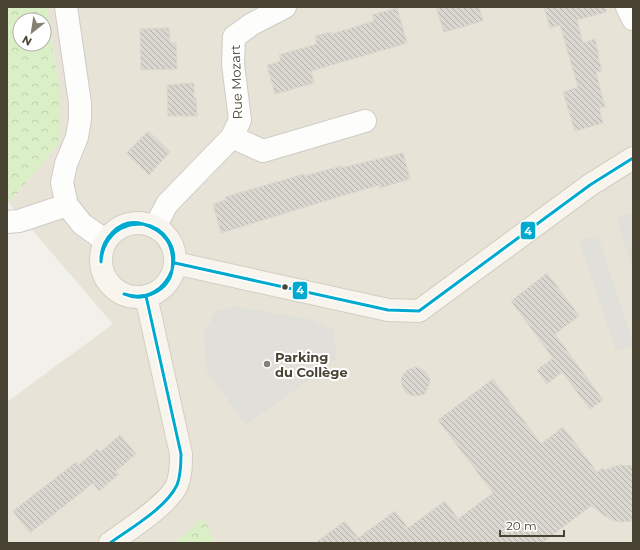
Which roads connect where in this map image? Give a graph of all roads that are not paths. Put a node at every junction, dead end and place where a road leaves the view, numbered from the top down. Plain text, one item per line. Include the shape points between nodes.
1 (66, 7) edge
2 (285, 7) edge
3 (627, 7) edge
4 (633, 19) edge
5 (365, 121) dead end
6 (232, 137) junction
7 (633, 158) edge
8 (67, 205) junction
9 (7, 222) edge
10 (155, 228) junction
11 (106, 241) junction
12 (174, 263) junction
13 (146, 296) junction
14 (110, 543) edge

1 - 8 street via 80,103 77,137 66,164 62,183
2 - 6 street, Rue Mozart via 252,24 234,37 232,64 240,120
3 - 4 street
5 - 6 street via 263,151
6 - 10 street, Rue Mozart via 167,204
7 - 12 street via 590,186 419,311 388,310
8 - 9 street via 19,221
8 - 11 street via 82,224
10 - 11 street via 134,223 113,232
10 - 12 street via 165,235 170,243
11 - 13 street via 101,253 104,277 122,294
12 - 13 street via 172,275 166,285
13 - 14 street via 181,454 181,470 177,485 170,496

